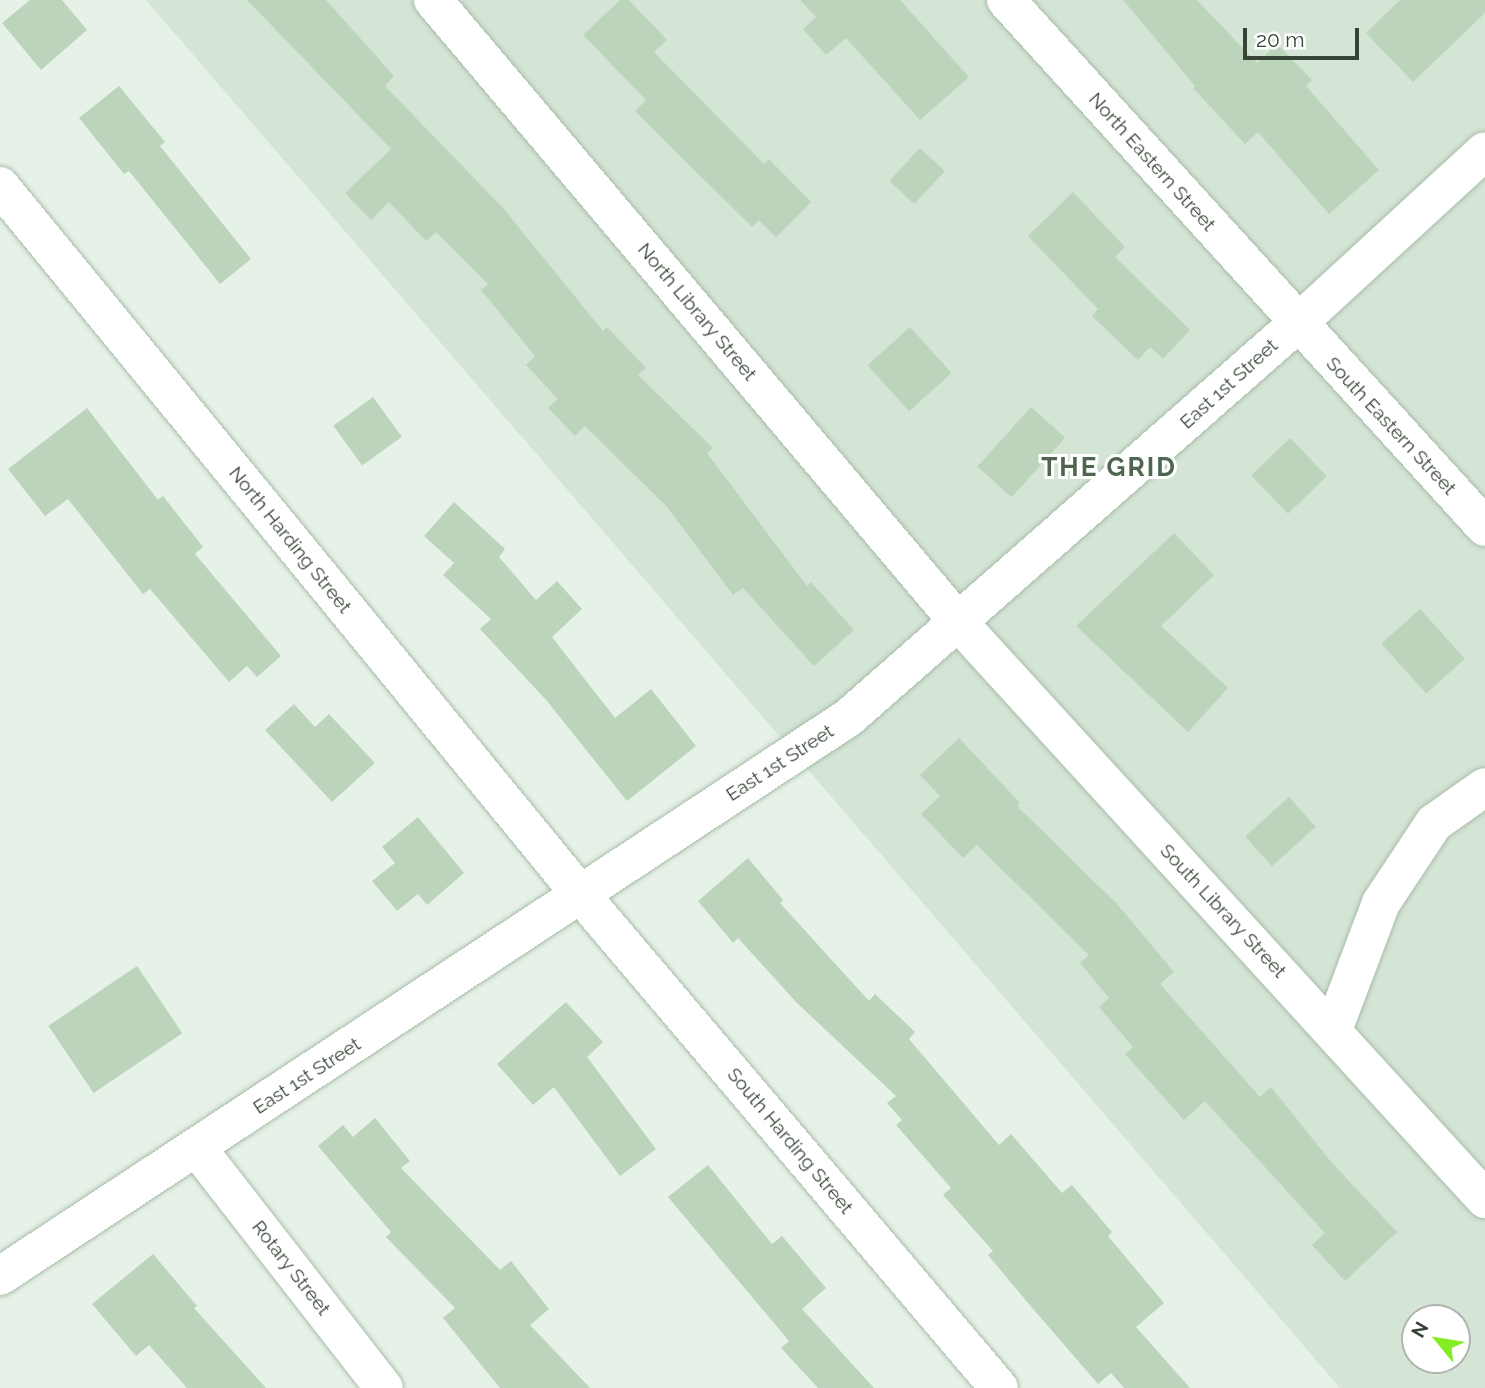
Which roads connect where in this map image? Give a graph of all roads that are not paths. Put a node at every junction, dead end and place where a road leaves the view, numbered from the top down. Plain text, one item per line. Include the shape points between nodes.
1 (433, 0) edge
2 (1006, 0) edge
3 (1485, 151) edge
4 (0, 186) edge
5 (1297, 324) junction
6 (1485, 527) edge
7 (960, 624) junction
8 (1485, 787) edge
9 (581, 895) junction
10 (1334, 1030) junction
11 (197, 1148) junction
12 (1485, 1199) edge
13 (0, 1276) edge
14 (384, 1388) edge
15 (999, 1388) edge

1 - 7 street, North Library Street
2 - 5 street, North Eastern Street
3 - 5 street, East 1st Street
4 - 9 street, North Harding Street
5 - 6 street, South Eastern Street
5 - 7 street, East 1st Street
7 - 9 street, East 1st Street via 848,718
7 - 10 street, South Library Street
8 - 10 street via 1434,823 1381,903
9 - 11 street, East 1st Street
9 - 15 street, South Harding Street
10 - 12 street, South Library Street
11 - 13 street, East 1st Street
11 - 14 street, Rotary Street

